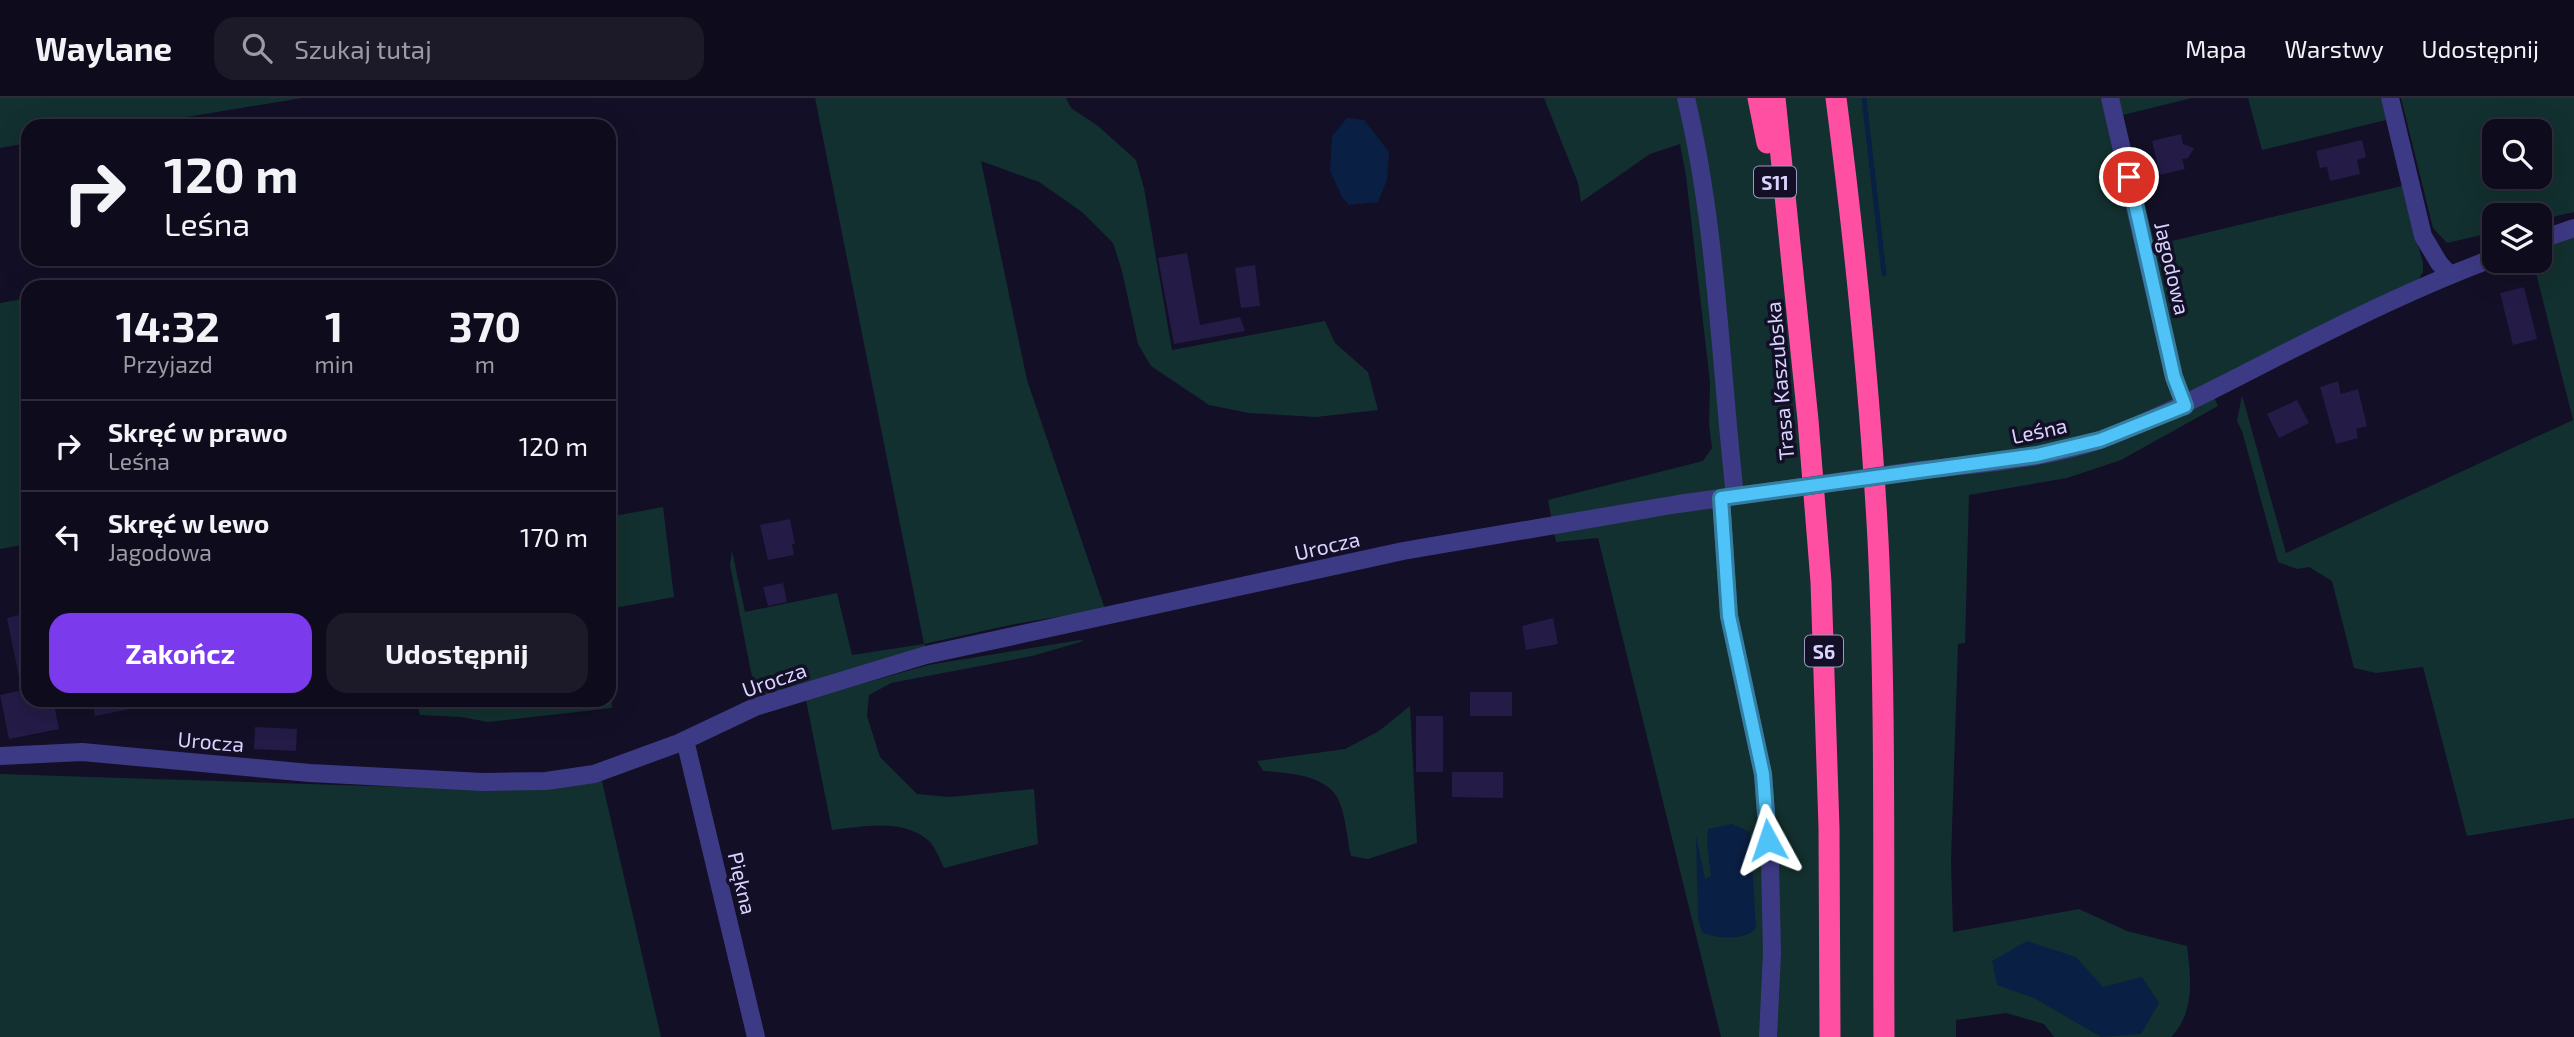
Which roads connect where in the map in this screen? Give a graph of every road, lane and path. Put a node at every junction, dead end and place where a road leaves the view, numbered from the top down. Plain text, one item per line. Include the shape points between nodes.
1 (1686, 98) edge
2 (1758, 98) edge
3 (1774, 98) edge
4 (1836, 98) edge
5 (2110, 98) edge
6 (2390, 98) edge
7 (2574, 228) edge
8 (2552, 236) edge
9 (2482, 262) edge
10 (1793, 265) junction
11 (2449, 274) junction
12 (2185, 406) junction
13 (1728, 497) junction
14 (1558, 524) joint
15 (685, 740) junction
16 (0, 756) edge
17 (756, 1037) edge
18 (1768, 1037) edge
19 (1830, 1037) edge
20 (1884, 1037) edge

1 - 13 street via 1710,238
2 - 10 highway, S11
3 - 10 highway, Trasa Kaszubska / S6
4 - 20 highway via 1858,282 1878,540
5 - 12 street, Jagodowa via 2174,377
6 - 11 street via 2423,236
7 - 8 street
9 - 11 street, Leśna
10 - 19 highway, Trasa Kaszubska / S6 via 1821,582
11 - 12 street, Leśna
12 - 13 street, Leśna, bridge via 2100,440 2037,455
13 - 14 street, Leśna
13 - 18 street via 1729,616 1763,774 1770,862
14 - 15 street, Urocza via 1403,551 926,656 755,707
15 - 16 street, Urocza via 617,768 546,781 310,773 82,752
15 - 17 street, Piękna

